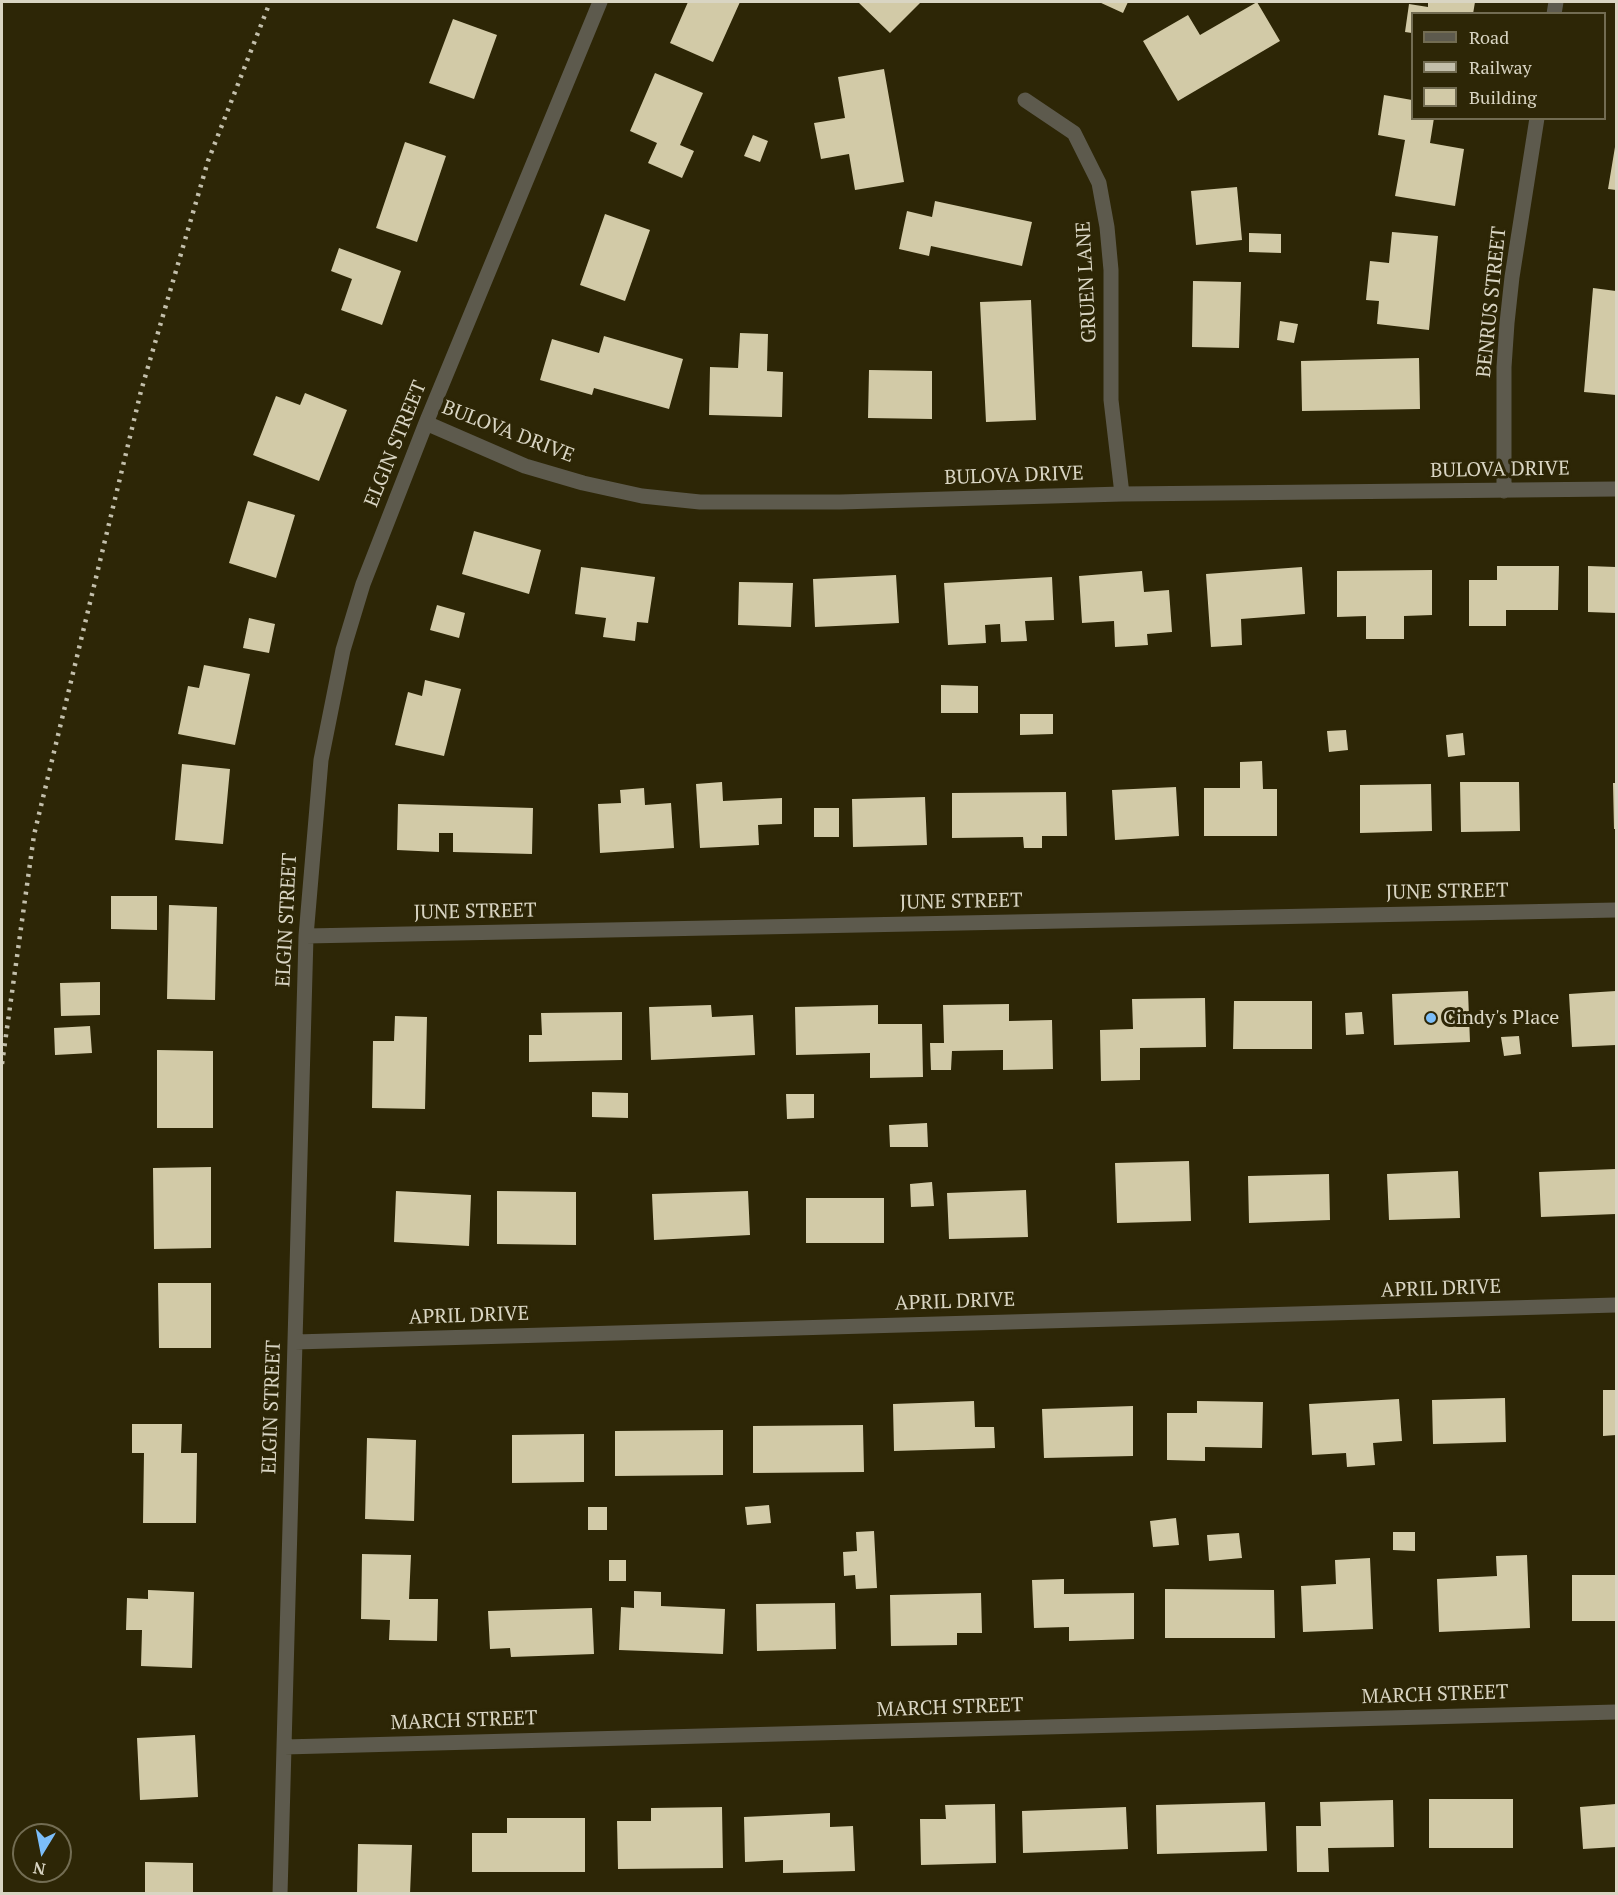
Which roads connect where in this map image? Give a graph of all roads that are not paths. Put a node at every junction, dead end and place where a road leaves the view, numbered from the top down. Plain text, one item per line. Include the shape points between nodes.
1 (600, 2) edge
2 (1025, 100) dead end
3 (1537, 120) edge
4 (426, 423) junction
5 (1617, 489) edge
6 (1504, 491) junction
7 (1122, 494) junction
8 (1617, 910) edge
9 (306, 936) junction
10 (1617, 1305) edge
11 (295, 1342) junction
12 (1617, 1712) edge
13 (284, 1747) junction
14 (280, 1893) edge

1 - 4 street, ELGIN STREET
2 - 7 street, GRUEN LANE via 1074,133 1100,183 1111,270 1112,400
3 - 6 street, BENRUS STREET via 1507,323
4 - 7 street, BULOVA DRIVE via 525,466 583,483 642,496 700,502
4 - 9 street, ELGIN STREET via 363,584 343,650 321,760
5 - 6 street, BULOVA DRIVE
6 - 7 street, BULOVA DRIVE
8 - 9 street, JUNE STREET
9 - 11 street, ELGIN STREET
10 - 11 street, APRIL DRIVE
11 - 13 street, ELGIN STREET
12 - 13 street, MARCH STREET
13 - 14 street, ELGIN STREET

